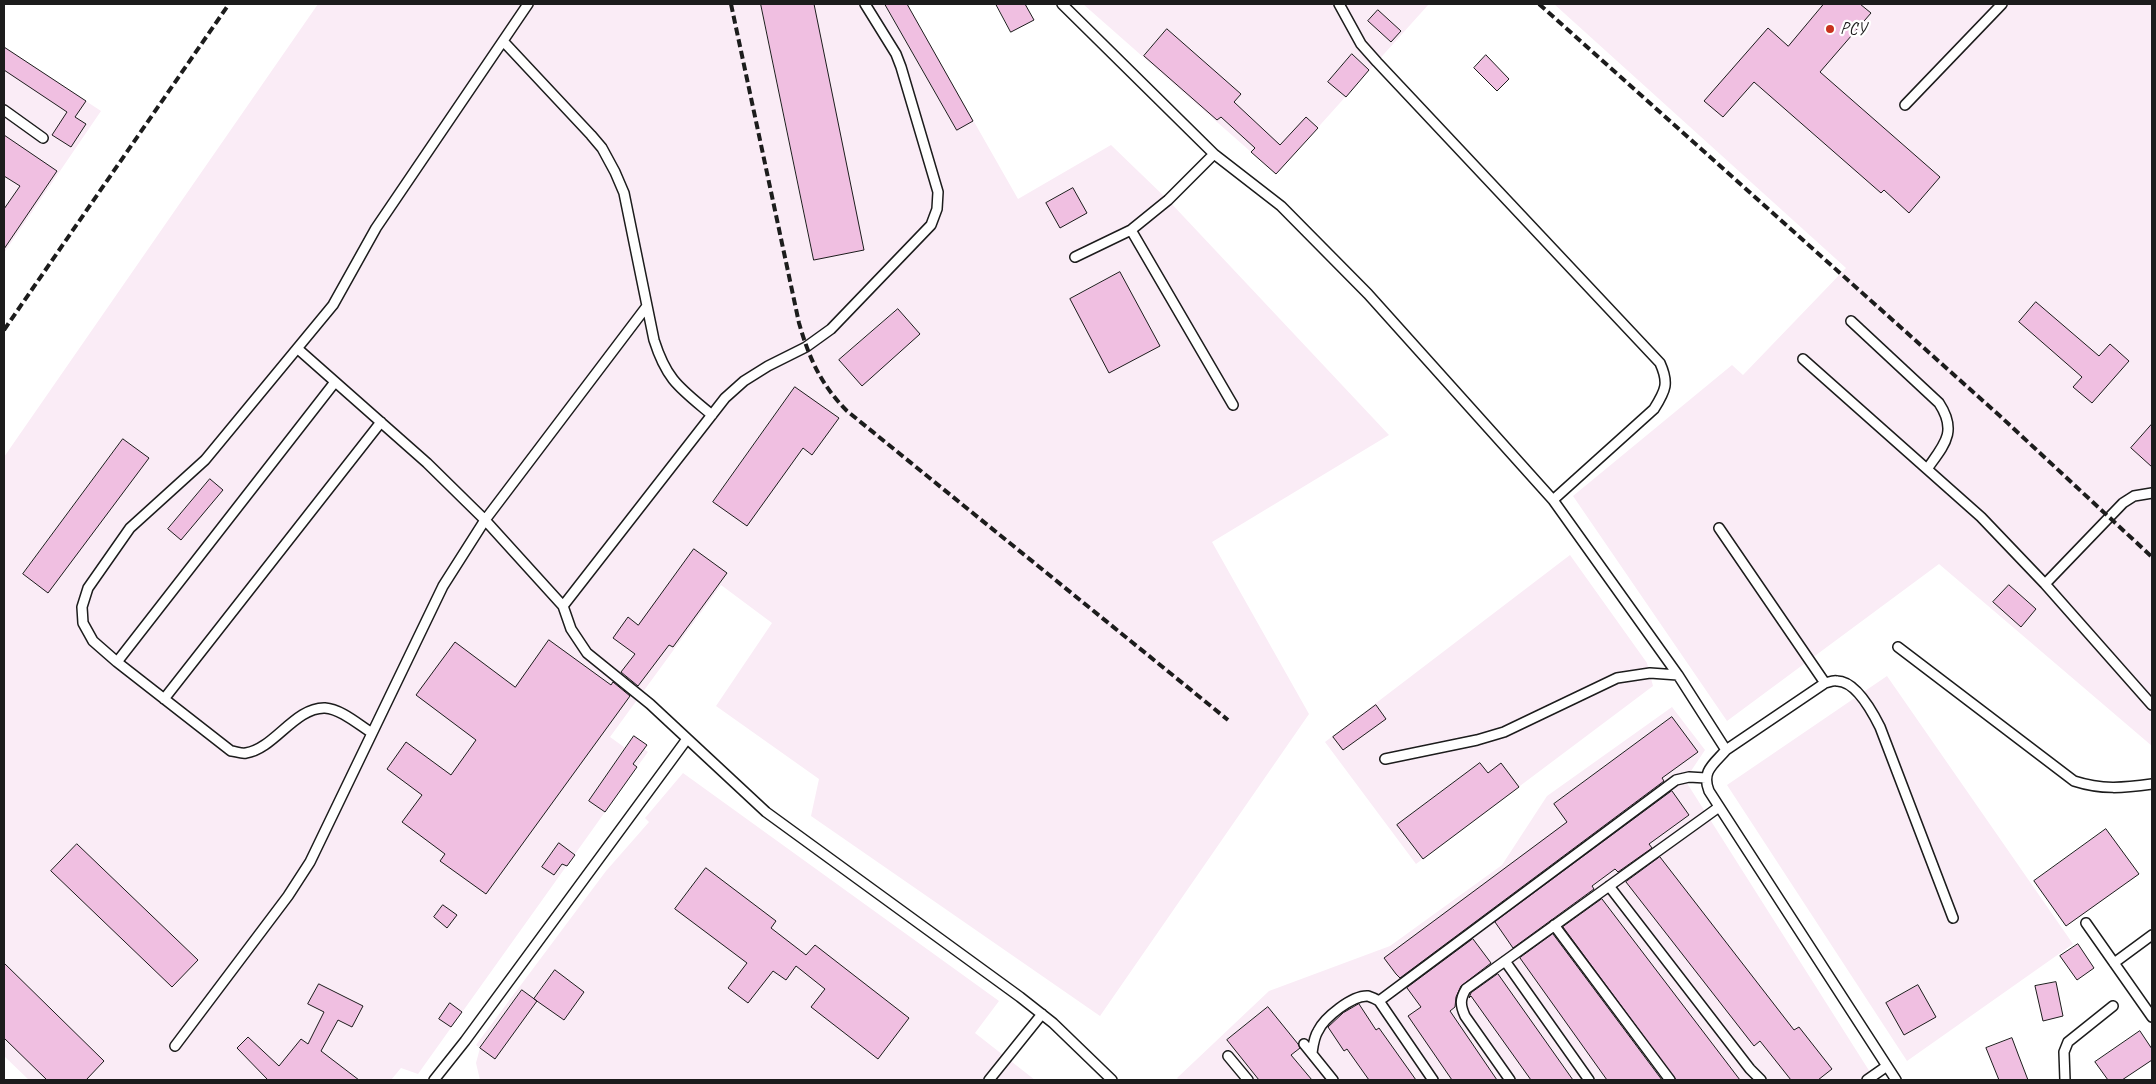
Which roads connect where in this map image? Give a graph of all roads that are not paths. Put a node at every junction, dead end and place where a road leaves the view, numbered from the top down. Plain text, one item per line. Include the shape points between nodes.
1 (528, 4) edge
2 (865, 4) edge
3 (1062, 4) edge
4 (1339, 4) edge
5 (2002, 4) edge
6 (503, 41) junction
7 (1905, 105) dead end
8 (4, 110) edge
9 (43, 138) dead end
10 (1214, 154) junction
11 (1131, 230) junction
12 (1075, 257) dead end
13 (647, 306) junction
14 (1851, 321) dead end
15 (298, 349) junction
16 (1803, 359) dead end
17 (335, 382) junction
18 (1233, 404) dead end
19 (712, 415) junction
20 (381, 422) junction
21 (1927, 470) junction
22 (2152, 493) edge
23 (1553, 500) junction
24 (486, 520) junction
25 (1719, 528) dead end
26 (2045, 584) junction
27 (563, 606) junction
28 (1898, 647) dead end
29 (117, 662) junction
30 (1678, 675) junction
31 (1825, 683) junction
32 (164, 699) junction
33 (2152, 705) edge
34 (372, 733) junction
35 (687, 739) junction
36 (1726, 750) junction
37 (1385, 759) dead end
38 (1706, 778) junction
39 (2152, 784) edge
40 (1719, 807) junction
41 (1610, 886) junction
42 (1953, 918) dead end
43 (2086, 923) dead end
44 (1554, 925) junction
45 (2152, 935) edge
46 (1505, 961) junction
47 (2114, 963) junction
48 (1379, 1001) junction
49 (2113, 1006) dead end
50 (1042, 1014) junction
51 (2152, 1017) edge
52 (1304, 1044) dead end
53 (175, 1046) dead end
54 (1312, 1053) junction
55 (1228, 1056) dead end
56 (1887, 1066) junction
57 (434, 1080) edge
58 (989, 1080) edge
59 (1112, 1080) edge
60 (1248, 1080) edge
61 (1333, 1080) edge
62 (1433, 1080) edge
63 (1510, 1080) edge
64 (1589, 1080) edge
65 (1670, 1080) edge
66 (1761, 1080) edge
67 (1867, 1080) edge
68 (1896, 1080) edge
69 (2065, 1080) edge

1 - 6 lane
2 - 19 lane via 901,67 938,192 931,225 831,329 806,347 744,381
3 - 10 lane
4 - 23 lane via 1361,44 1377,62 1660,362 1666,377 1664,393 1654,409
5 - 7 lane
6 - 13 lane via 606,156 624,194
6 - 15 lane via 376,228 334,305
8 - 9 lane
10 - 11 lane via 1168,200
10 - 23 lane via 1280,206 1362,288
11 - 12 lane
11 - 18 lane
13 - 19 lane via 661,362 672,381
13 - 24 lane
14 - 21 lane via 1945,412 1949,423 1946,443
15 - 17 lane
15 - 29 lane via 205,460 130,528 88,588 82,606 83,624 93,641
16 - 21 lane
17 - 20 lane
17 - 29 lane
19 - 27 lane
20 - 24 lane
20 - 32 lane
21 - 26 lane via 1981,517
22 - 26 lane via 2134,496 2123,503
23 - 30 lane
24 - 27 lane
24 - 34 lane via 443,586
25 - 31 lane
26 - 33 lane
27 - 35 lane via 571,629 587,653
28 - 39 lane via 2074,781 2094,787
29 - 32 lane
30 - 36 lane
30 - 37 lane via 1650,673 1617,678 1504,732
31 - 36 lane
31 - 42 lane via 1837,680 1847,683 1872,710
32 - 34 lane via 230,751 245,753 263,746 293,721 325,708 342,714
34 - 53 lane via 310,862
35 - 50 lane via 766,812
35 - 57 lane
36 - 38 lane
38 - 40 lane
38 - 48 lane via 1676,780
40 - 41 lane
40 - 56 lane
41 - 44 lane
41 - 66 lane
43 - 47 lane
44 - 46 lane
44 - 65 lane
45 - 47 lane
46 - 63 lane via 1466,989 1461,1006
46 - 64 lane
47 - 51 lane
48 - 54 lane via 1368,996 1338,1009 1324,1020
48 - 62 lane
49 - 69 lane via 2068,1042 2064,1052
50 - 58 lane
50 - 59 lane
52 - 54 lane
54 - 61 lane
55 - 60 lane
56 - 67 lane
56 - 68 lane

